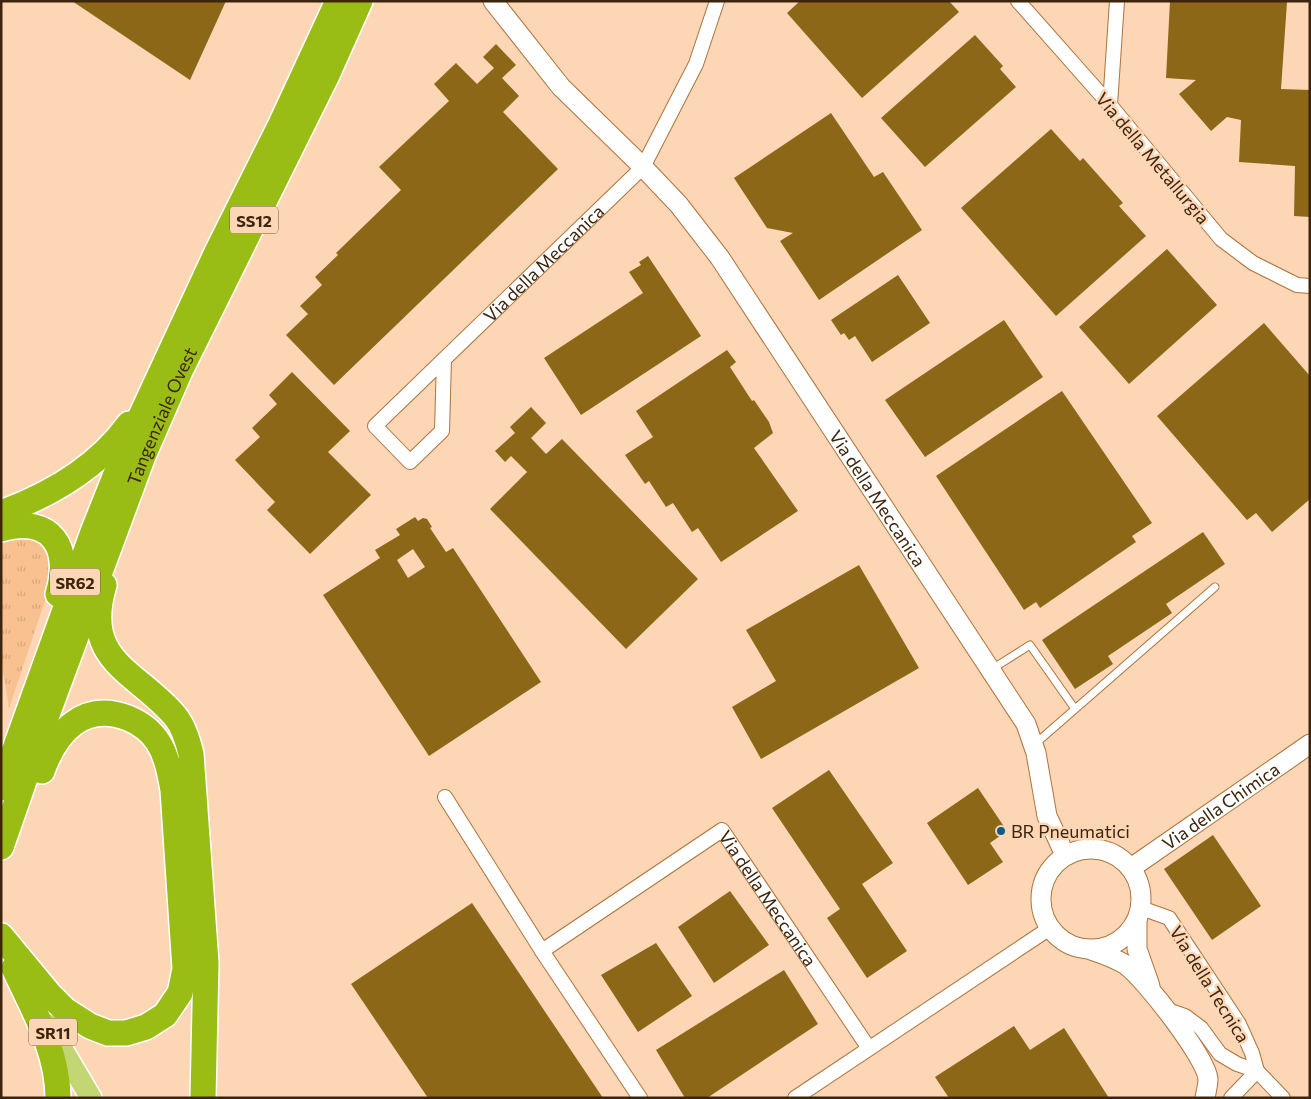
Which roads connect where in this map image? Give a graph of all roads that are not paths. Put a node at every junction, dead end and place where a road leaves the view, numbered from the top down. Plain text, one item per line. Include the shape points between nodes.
1 (338, 1) edge
2 (360, 1) edge
3 (493, 1) edge
4 (717, 1) edge
5 (1018, 1) edge
6 (1117, 1) edge
7 (1110, 105) junction
8 (644, 167) junction
9 (1310, 286) edge
10 (444, 359) junction
11 (158, 380) junction
12 (143, 456) junction
13 (1, 513) edge
14 (1, 530) edge
15 (1215, 587) dead end
16 (992, 670) junction
17 (1074, 709) junction
18 (1310, 744) edge
19 (1033, 746) junction
20 (1, 782) edge
21 (1, 788) edge
22 (445, 797) dead end
23 (1, 847) edge
24 (1065, 855) junction
25 (1, 862) edge
26 (1131, 868) junction
27 (1139, 914) junction
28 (1050, 928) junction
29 (1, 936) edge
30 (1, 946) edge
31 (1091, 950) junction
32 (542, 951) junction
33 (21, 968) junction
34 (1151, 989) junction
35 (1164, 1008) junction
36 (868, 1048) junction
37 (1257, 1071) junction
38 (58, 1098) edge
39 (91, 1098) edge
40 (203, 1098) edge
41 (640, 1098) edge
42 (795, 1098) edge
43 (1205, 1098) edge
44 (1231, 1098) edge
45 (1283, 1098) edge

1 - 11 highway, Tangenziale Ovest / SS12
2 - 12 highway, Tangenziale Ovest / SS12 via 327,75 180,371
3 - 8 street, Via della Meccanica via 561,86
4 - 8 street via 696,64
5 - 7 street, Via della Metallurgia
6 - 7 street
7 - 9 street, Via della Metallurgia via 1221,239 1253,264 1297,285
8 - 10 street, Via della Meccanica
8 - 16 street, Via della Meccanica via 679,205 720,258
10 - 10 street, Via della Meccanica via 375,426 410,462 442,431
11 - 13 highway via 117,439 96,459 47,493
11 - 21 highway, Tangenziale Ovest / SR62 via 93,532
12 - 23 highway, Tangenziale Ovest / SR62
12 - 40 highway via 103,590 100,624 110,656 176,717 191,754 206,963
14 - 20 highway via 24,525 40,528 57,544 64,564 60,588
15 - 17 lane
16 - 17 lane via 1030,646
16 - 19 street, Via della Meccanica via 1026,724
17 - 19 lane
18 - 26 street, Via della Chimica
19 - 24 street, Via della Meccanica via 1047,816
22 - 32 street
24 - 26 street via 1089,848 1101,849 1118,856
24 - 28 street via 1046,875 1042,888 1042,909
25 - 33 highway via 19,834 48,753 70,725 89,715 110,713 134,720 152,734 163,751 173,790 186,953 183,983 176,1002 165,1015 146,1027 126,1033 108,1033 65,1010
26 - 27 street via 1142,894
27 - 31 street via 1126,936 1110,946
27 - 34 street via 1137,949
27 - 37 street, Via della Tecnica via 1169,918 1239,1024
28 - 31 street via 1061,940
28 - 36 street
29 - 33 highway
30 - 33 main road, SR11
31 - 34 street via 1127,966
32 - 36 street, Via della Meccanica via 722,830
32 - 41 street
33 - 38 highway via 56,1072
33 - 39 main road, SR11
34 - 35 street
35 - 37 street via 1185,1016 1201,1028 1220,1054
35 - 43 street via 1201,1061 1208,1078
36 - 42 street
37 - 44 street
37 - 45 street

